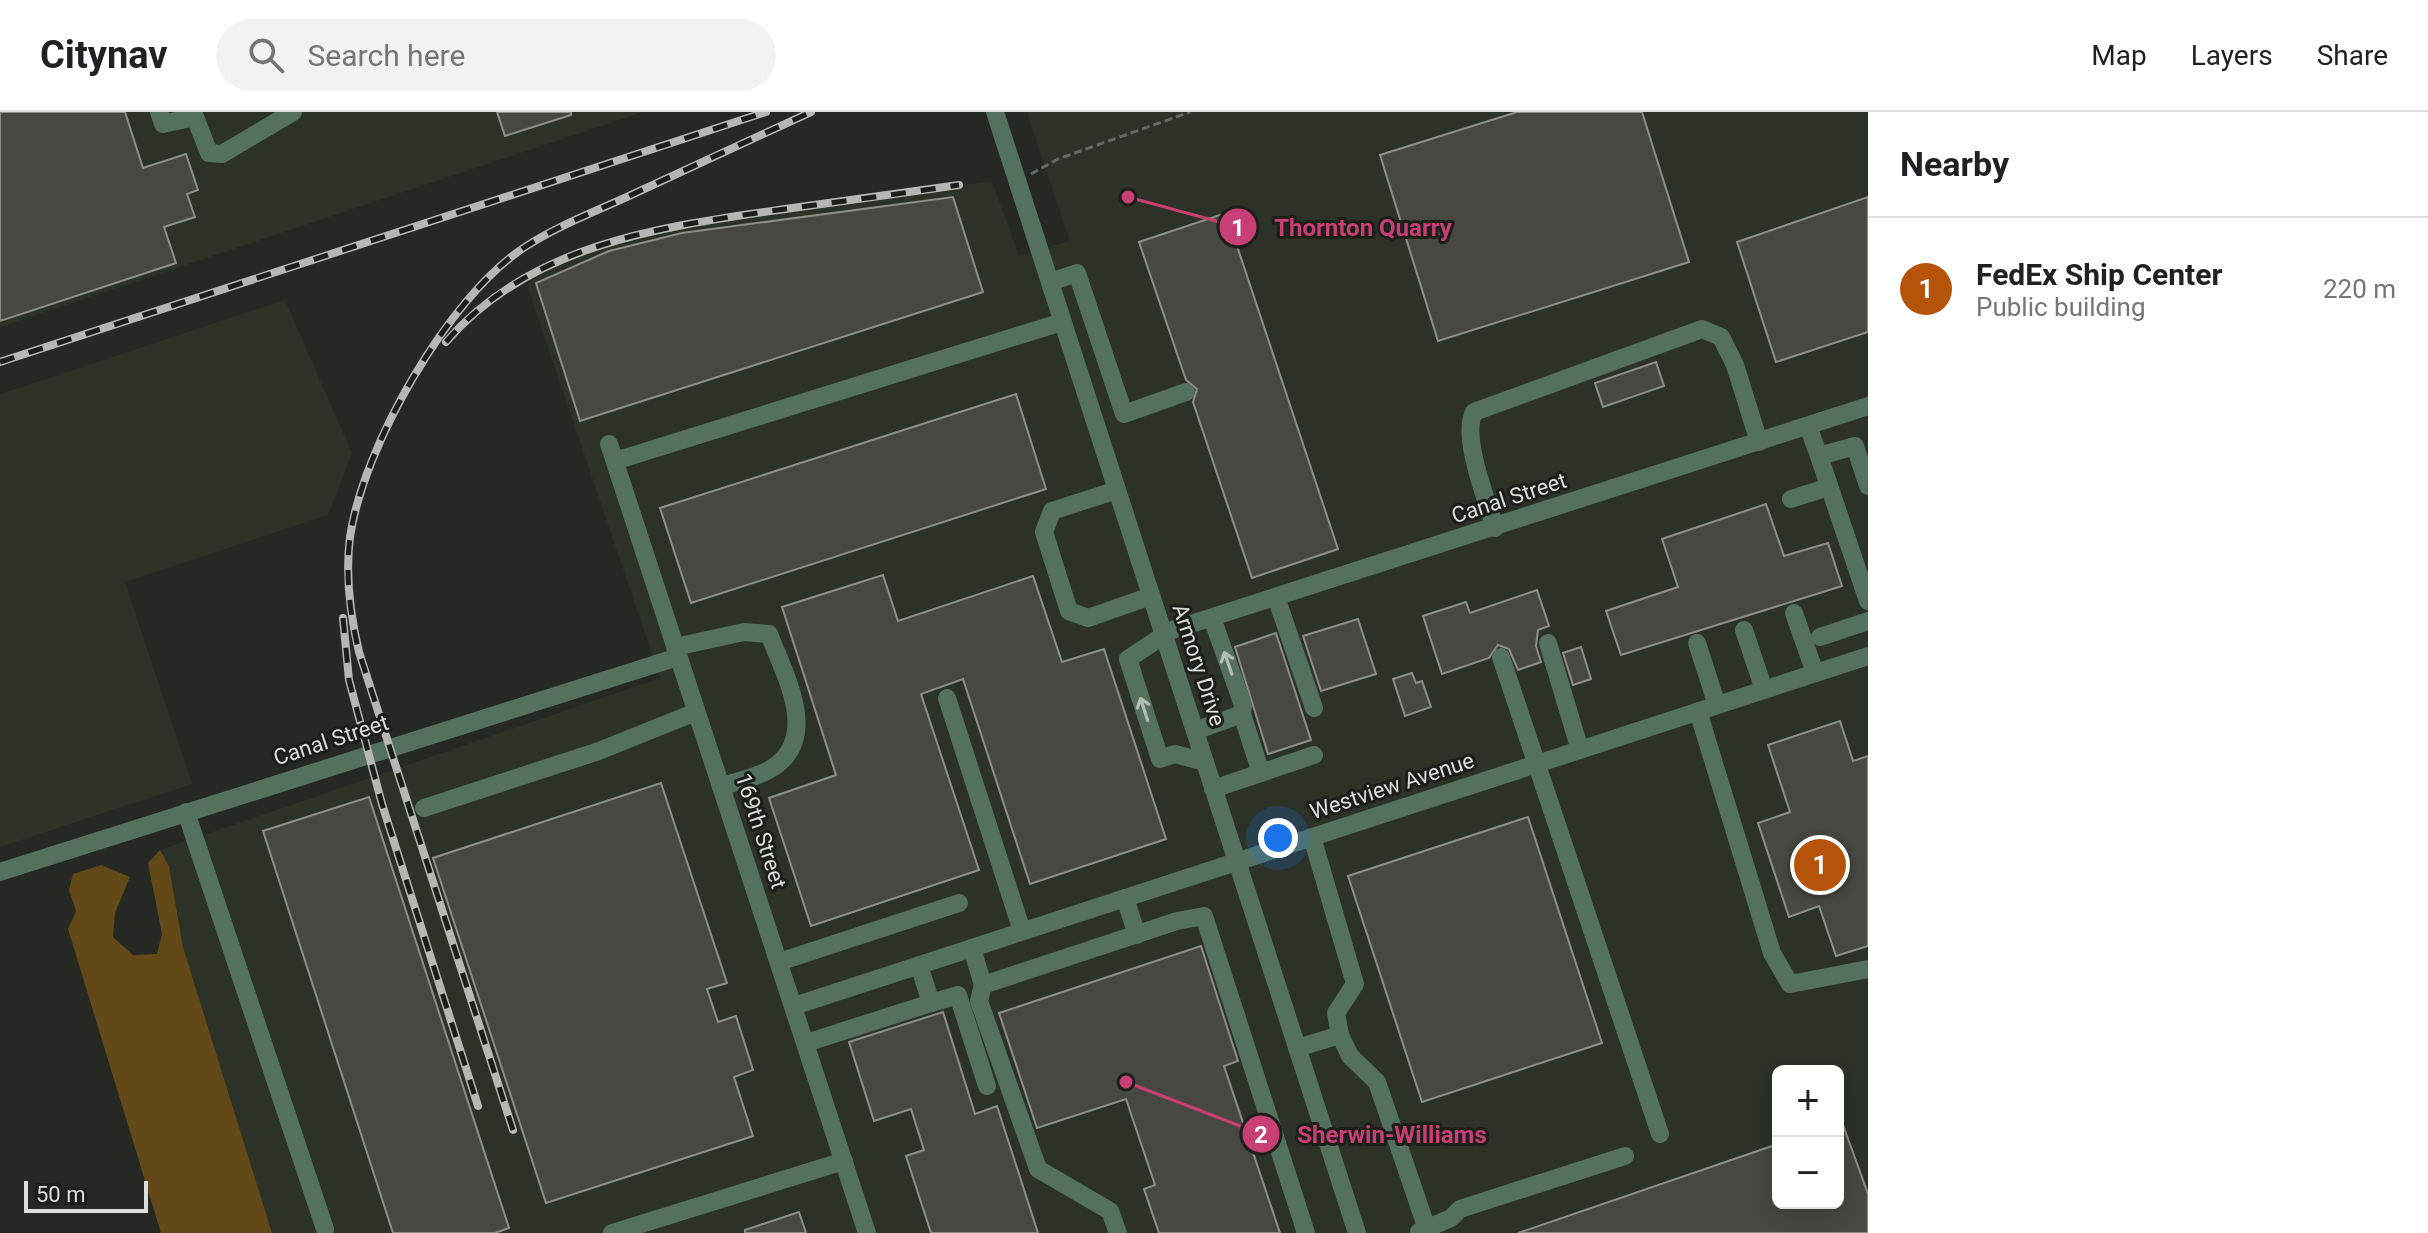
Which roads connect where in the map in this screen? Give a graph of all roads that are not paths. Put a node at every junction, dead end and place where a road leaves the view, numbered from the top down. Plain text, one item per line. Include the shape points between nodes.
1 (159, 112) edge
2 (293, 112) edge
3 (995, 112) edge
4 (1050, 282) junction
5 (1062, 322) junction
6 (1186, 392) dead end
7 (1120, 406) junction
8 (1868, 406) edge
9 (1093, 415) junction
10 (1808, 426) junction
11 (1759, 442) junction
12 (1819, 456) junction
13 (1868, 486) edge
14 (1829, 487) junction
15 (1117, 490) junction
16 (1791, 499) dead end
17 (1495, 528) junction
18 (1151, 596) junction
19 (1276, 597) junction
20 (1868, 601) edge
21 (1794, 613) dead end
22 (1212, 618) junction
23 (1868, 621) edge
24 (1744, 630) dead end
25 (1163, 634) junction
26 (1820, 637) dead end
27 (1548, 643) dead end
28 (1697, 643) dead end
29 (677, 652) junction
30 (1501, 657) dead end
31 (1867, 660) edge
32 (1815, 673) junction
33 (1764, 690) junction
34 (947, 698) dead end
35 (1717, 705) junction
36 (1314, 708) dead end
37 (1698, 711) junction
38 (696, 712) junction
39 (1242, 714) junction
40 (1195, 731) junction
41 (1580, 750) junction
42 (1314, 755) dead end
43 (1205, 762) junction
44 (1537, 764) junction
45 (1261, 773) junction
46 (721, 787) junction
47 (1213, 789) junction
48 (424, 808) dead end
49 (186, 812) junction
50 (1312, 837) junction
51 (1237, 862) junction
52 (0, 872) edge
53 (1125, 898) junction
54 (959, 903) dead end
55 (1022, 931) junction
56 (1137, 935) junction
57 (972, 948) junction
58 (779, 962) junction
59 (919, 965) junction
60 (1868, 969) edge
61 (983, 985) junction
62 (931, 1003) junction
63 (794, 1006) junction
64 (1340, 1035) junction
65 (806, 1043) junction
66 (1297, 1048) junction
67 (987, 1086) dead end
68 (1660, 1134) dead end
69 (1625, 1156) dead end
70 (844, 1161) junction
71 (325, 1229) dead end
72 (1422, 1231) edge
73 (612, 1233) edge
74 (867, 1233) edge
75 (1118, 1233) edge
76 (1306, 1233) edge
77 (1356, 1233) edge

1 - 2 street via 163,124 195,117 209,153 222,154
3 - 4 street, Armory Drive
4 - 5 street, Armory Drive
4 - 7 street via 1077,273
5 - 9 street, Armory Drive
5 - 29 street, 169th Street via 612,452
6 - 7 street via 1124,414
7 - 9 street
8 - 10 street, Canal Street
9 - 15 street, Armory Drive
10 - 11 street, Canal Street
10 - 12 street
11 - 17 street, Canal Street
11 - 17 street via 1721,337 1702,329 1474,412 1473,450
12 - 13 street via 1855,446
12 - 14 street
14 - 16 street
14 - 20 street
15 - 18 street, Armory Drive
15 - 18 street via 1052,511 1048,521 1044,532 1069,611 1088,618
17 - 19 street, Canal Street
18 - 25 street, Armory Drive
19 - 22 street, Canal Street
19 - 36 street
21 - 32 street
22 - 25 street, Canal Street
39 -> 22 street
23 - 26 street
24 - 33 street
25 - 40 street, Armory Drive
43 -> 25 street, Canal Street via 1175,754 1160,759 1128,659
27 - 41 street
28 - 35 street
29 - 38 street, 169th Street
29 - 46 street, Canal Street via 744,632 769,634 793,699 798,731 789,751 770,770
29 - 49 street, Canal Street
30 - 44 street
31 - 32 street, Westview Avenue
32 - 33 street, Westview Avenue
33 - 35 street, Westview Avenue
34 - 55 street
35 - 37 street, Westview Avenue
37 - 41 street, Westview Avenue
37 - 60 street via 1772,953 1790,984
38 - 46 street, 169th Street
38 - 48 street via 599,751
39 - 40 street
39 - 45 street
40 - 43 street, Armory Drive
41 - 44 street, Westview Avenue
42 - 45 street
43 - 47 street, Armory Drive
44 - 50 street, Westview Avenue
44 - 68 street
45 - 47 street
46 - 58 street, 169th Street
47 - 51 street, Armory Drive
49 - 52 street, Canal Street
49 - 71 street
50 - 51 street, Westview Avenue
50 - 64 street via 1355,984 1336,1013
51 - 53 street, Westview Avenue
51 - 66 street, Armory Drive
53 - 55 street, Westview Avenue
53 - 56 street
54 - 58 street
55 - 57 street, Westview Avenue
56 - 61 street
56 - 76 street via 1204,916
57 - 59 street, Westview Avenue
57 - 61 street
58 - 63 street, 169th Street
59 - 62 street
59 - 63 street, Westview Avenue
61 - 75 street via 979,1001 1038,1169 1110,1211
62 - 65 street
62 - 67 street via 958,995
63 - 65 street, 169th Street
64 - 66 street
64 - 72 street via 1350,1056 1377,1082
65 - 70 street, 169th Street
66 - 77 street, Armory Drive
69 - 72 street via 1460,1209
70 - 73 street
70 - 74 street, 169th Street

